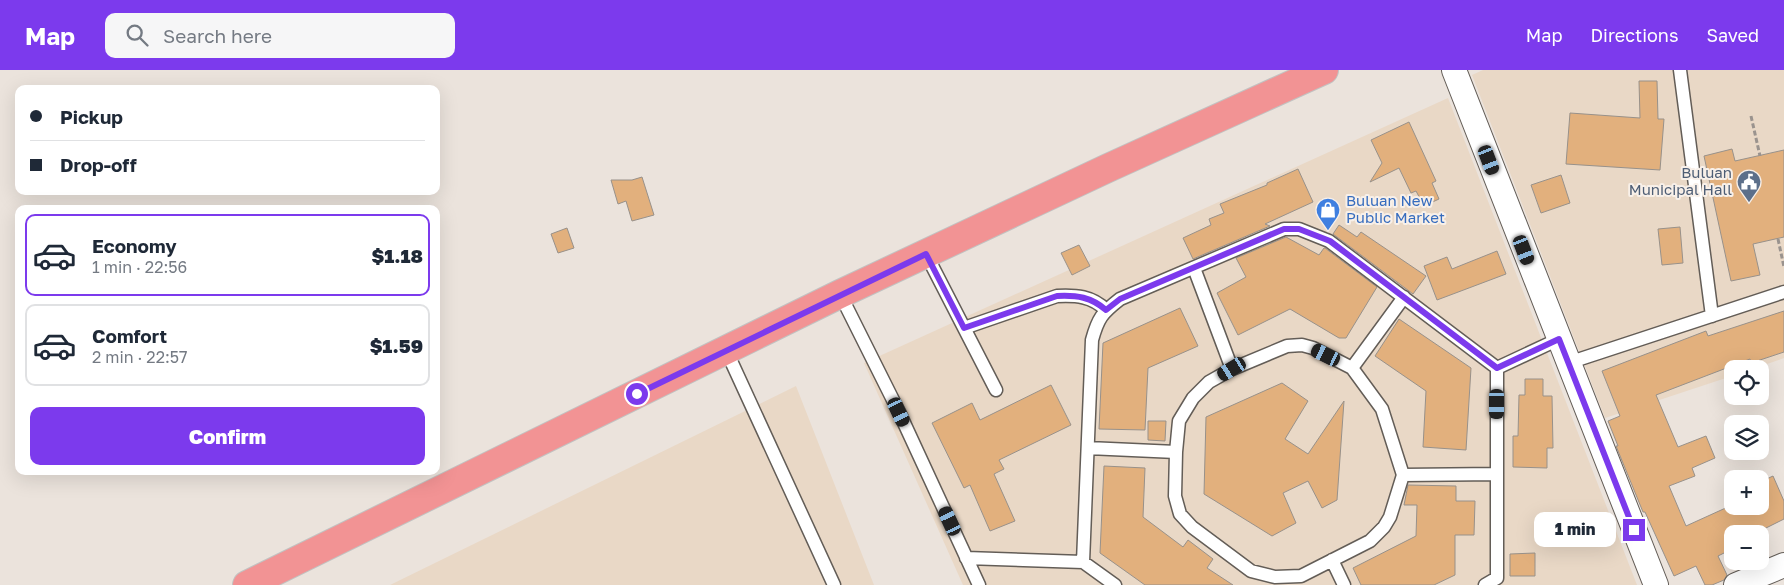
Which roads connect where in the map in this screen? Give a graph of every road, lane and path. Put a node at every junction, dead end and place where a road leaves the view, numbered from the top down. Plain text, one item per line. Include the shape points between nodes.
1 (1324, 70) edge
2 (1454, 70) edge
3 (1680, 70) edge
4 (1751, 116) dead end
5 (1760, 156) dead end
6 (1778, 239) dead end
7 (926, 254) junction
8 (1784, 267) edge
9 (1194, 268) junction
10 (1784, 292) edge
11 (840, 294) junction
12 (1404, 298) junction
13 (1106, 310) junction
14 (1712, 316) junction
15 (964, 328) junction
16 (1559, 339) junction
17 (726, 350) junction
18 (1568, 363) junction
19 (1352, 368) junction
20 (1497, 368) junction
21 (1232, 369) junction
22 (996, 390) dead end
23 (1088, 448) junction
24 (1176, 452) junction
25 (1497, 474) junction
26 (1403, 475) junction
27 (966, 558) junction
28 (1332, 560) junction
29 (1083, 562) junction
30 (1784, 565) edge
31 (1499, 582) edge
32 (247, 585) edge
33 (834, 585) edge
34 (979, 585) edge
35 (1115, 585) edge
36 (1344, 585) edge
37 (1485, 585) edge
38 (1656, 585) edge
39 (1736, 585) edge

1 - 7 highway
2 - 16 street
3 - 14 lane
4 - 5 path
6 - 8 path
7 - 11 highway
7 - 15 lane
9 - 12 lane via 1284,229 1299,229 1330,241
9 - 13 lane via 1120,299
9 - 21 lane
10 - 14 lane
11 - 17 highway
11 - 27 lane
12 - 19 lane
12 - 20 lane
13 - 15 lane via 1087,298 1057,296
13 - 23 lane via 1097,322 1092,340
14 - 18 lane
15 - 22 lane
16 - 18 street
16 - 20 lane
17 - 32 highway via 281,573
17 - 33 lane
18 - 38 street
19 - 21 lane via 1302,345 1287,346
19 - 26 lane via 1382,409
20 - 25 lane
21 - 24 lane via 1209,382 1193,398 1179,421
23 - 24 lane
23 - 29 lane
24 - 28 lane via 1175,496 1180,514 1192,527 1251,571 1275,576 1301,576
25 - 26 lane
25 - 31 lane
26 - 28 lane via 1384,527 1370,541
27 - 29 lane
27 - 34 lane
28 - 36 lane
29 - 35 lane
30 - 39 street
31 - 37 lane

